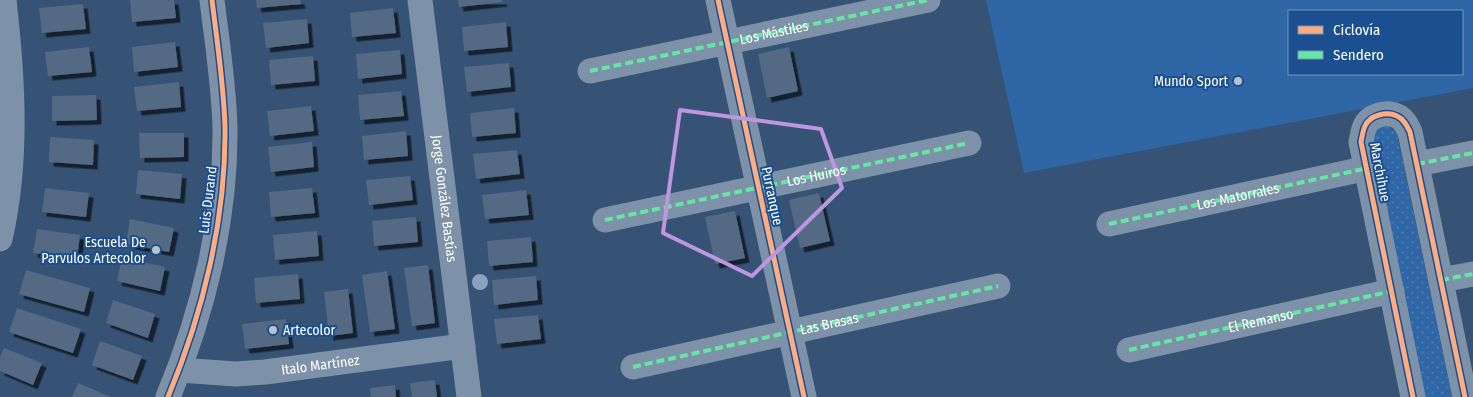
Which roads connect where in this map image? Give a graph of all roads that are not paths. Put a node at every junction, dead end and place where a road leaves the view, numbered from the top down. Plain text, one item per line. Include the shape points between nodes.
1 (4, 0) edge
2 (212, 0) edge
3 (420, 0) edge
4 (718, 0) edge
5 (928, 0) edge
6 (727, 42) junction
7 (590, 71) dead end
8 (969, 143) dead end
9 (1473, 153) edge
10 (1417, 164) junction
11 (1368, 168) junction
12 (758, 188) junction
13 (605, 220) dead end
14 (1109, 224) dead end
15 (0, 239) edge
16 (1473, 274) edge
17 (1441, 280) junction
18 (998, 286) dead end
19 (1392, 291) junction
20 (790, 332) junction
21 (463, 346) junction
22 (1129, 350) dead end
23 (633, 367) dead end
24 (179, 370) junction
25 (168, 397) edge
26 (469, 397) edge
27 (804, 397) edge
28 (1413, 397) edge
29 (1465, 397) edge

1 - 15 street via 12,82 12,124 10,174
2 - 24 street, Luis Durand via 225,128 222,184 205,283
3 - 21 street, Jorge González Bastías
4 - 6 street, Purranque
5 - 6 street, Los Mástiles
6 - 7 street, Los Mástiles
6 - 12 street, Purranque
8 - 12 street, Los Huiros
9 - 10 street
10 - 11 street, Marchihue via 1405,122 1397,116 1381,114 1365,125 1361,142
10 - 17 street, Marchihue
11 - 14 street, Los Matorrales
11 - 19 street, Marchihue
12 - 13 street, Los Huiros
12 - 20 street, Purranque
16 - 17 street
17 - 29 street, Marchihue
18 - 20 street, Las Brasas
19 - 22 street, El Remanso
19 - 28 street, Marchihue
20 - 23 street, Las Brasas
20 - 27 street, Purranque
21 - 24 street, Italo Martínez via 265,372 236,374
21 - 26 street, Jorge González Bastías
24 - 25 street, Luis Durand

